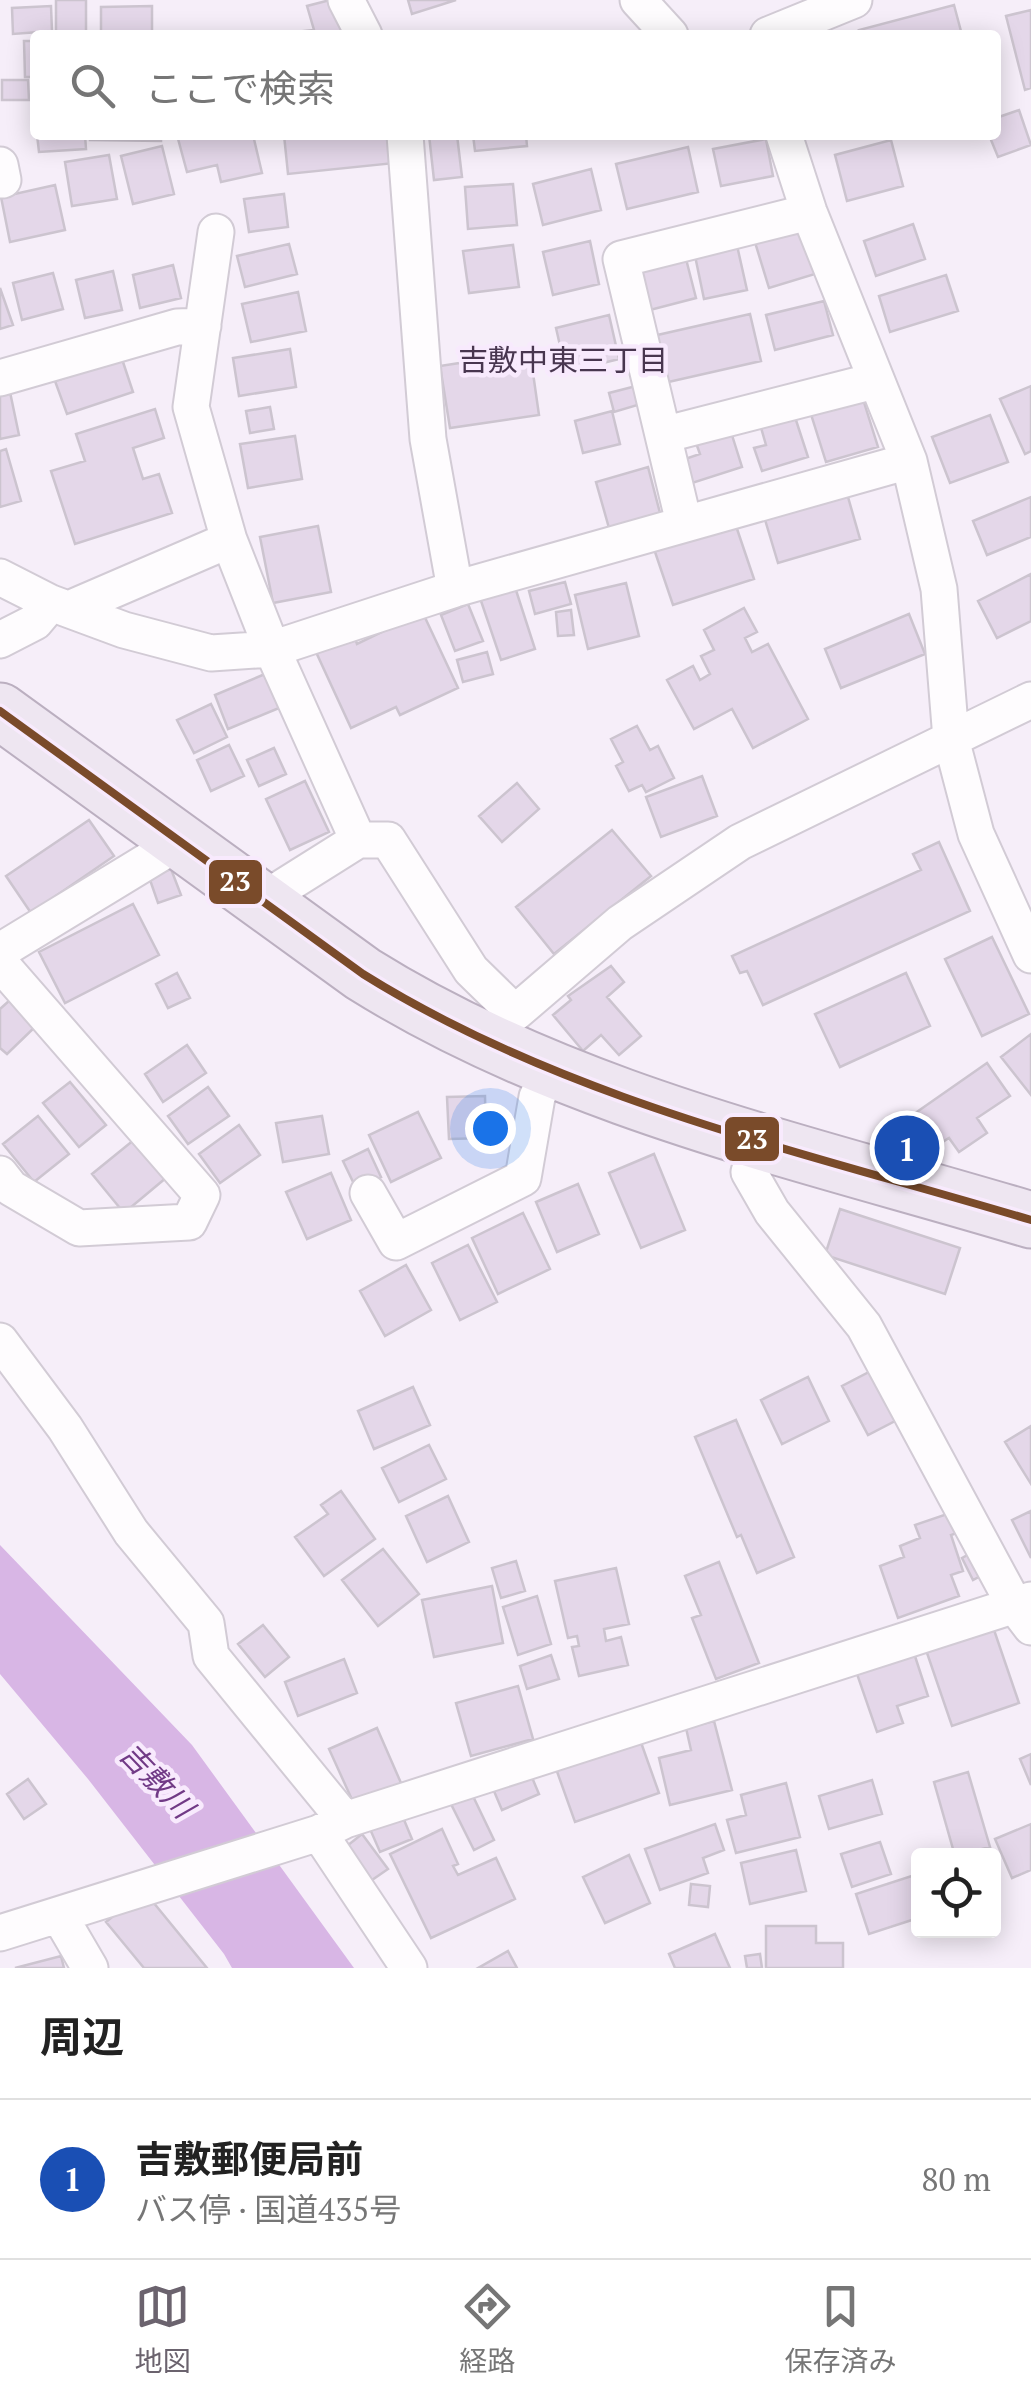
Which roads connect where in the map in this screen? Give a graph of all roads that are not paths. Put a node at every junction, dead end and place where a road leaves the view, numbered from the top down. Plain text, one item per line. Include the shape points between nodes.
1 (346, 0) edge
2 (638, 0) edge
3 (854, 0) edge
4 (361, 30) edge
5 (665, 30) edge
6 (780, 30) edge
7 (405, 140) edge
8 (786, 140) edge
9 (0, 165) edge
10 (0, 180) edge
11 (809, 212) junction
12 (216, 232) dead end
13 (203, 326) junction
14 (0, 378) edge
15 (874, 380) junction
16 (663, 435) junction
17 (908, 460) junction
18 (684, 523) junction
19 (229, 540) junction
20 (0, 577) edge
21 (455, 589) junction
22 (60, 606) junction
23 (0, 640) edge
24 (272, 649) junction
25 (1031, 700) edge
26 (0, 711) edge
27 (951, 739) junction
28 (358, 840) junction
29 (179, 842) junction
30 (261, 901) junction
31 (0, 951) edge
32 (1031, 955) edge
33 (0, 963) edge
34 (550, 1069) junction
35 (760, 1140) junction
36 (0, 1174) edge
37 (368, 1193) dead end
38 (1031, 1220) edge
39 (0, 1341) edge
40 (1026, 1611) edge
41 (319, 1831) junction
42 (59, 1915) junction
43 (0, 1933) edge
44 (90, 1968) edge
45 (410, 1968) edge

1 - 4 street
2 - 5 street
3 - 6 street
7 - 21 street via 428,440
8 - 11 street
9 - 10 street
11 - 15 street
11 - 16 street via 621,258
12 - 13 street
13 - 14 street via 177,327
13 - 19 street via 191,407
15 - 16 street
15 - 17 street
16 - 18 street
17 - 18 street
17 - 27 street via 938,589
18 - 21 street
19 - 22 street
19 - 24 street
20 - 22 street
21 - 24 street
22 - 23 street
22 - 24 street via 210,653
24 - 28 street
25 - 27 street
26 - 29 highway
27 - 28 street via 740,842 620,924 516,1013 471,970 388,840
27 - 32 street via 976,834
28 - 30 street
29 - 30 highway
29 - 31 street
30 - 34 highway via 419,1009
33 - 36 street via 202,1195 189,1222 78,1228 11,1188
34 - 35 highway
34 - 37 street via 537,1097 523,1178 396,1242
35 - 38 highway
35 - 40 street via 750,1172 772,1212 864,1326
39 - 41 street via 131,1532 206,1623 212,1656
40 - 41 street
41 - 42 street
41 - 45 street
42 - 43 street
42 - 44 street

